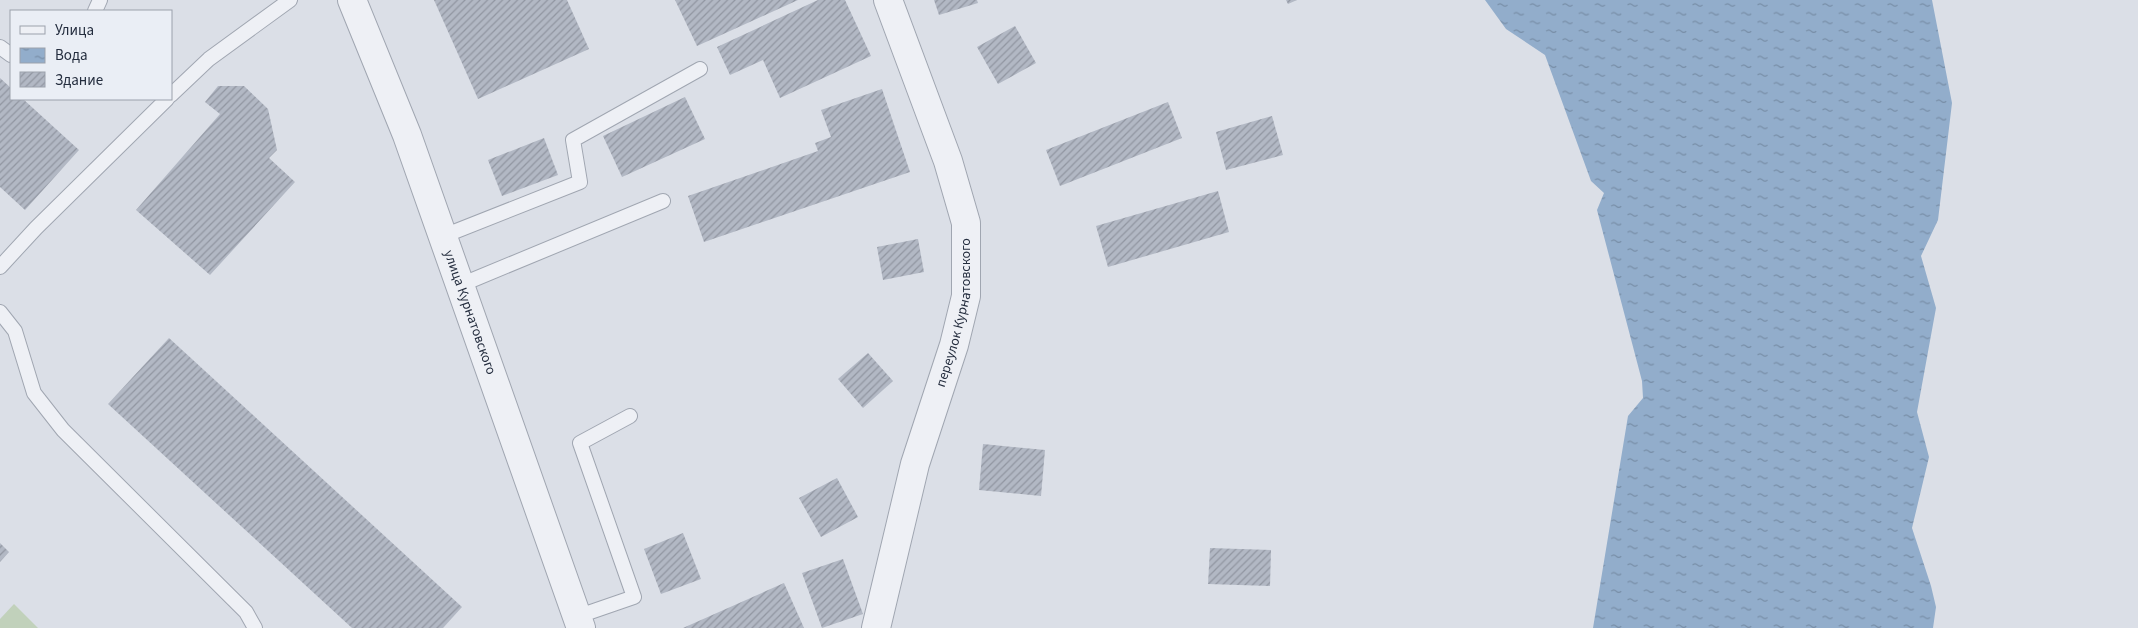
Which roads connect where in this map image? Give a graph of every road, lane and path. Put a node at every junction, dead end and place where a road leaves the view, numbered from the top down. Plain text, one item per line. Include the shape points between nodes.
1 (290, 0) edge
2 (352, 0) edge
3 (888, 0) edge
4 (700, 69) dead end
5 (172, 94) edge
6 (166, 100) edge
7 (663, 201) dead end
8 (442, 238) junction
9 (0, 267) edge
10 (458, 286) junction
11 (0, 312) edge
12 (630, 416) dead end
13 (578, 622) edge
14 (255, 628) edge
15 (876, 628) edge

1 - 5 lane via 209,59
2 - 8 street, улица Курнатовского via 407,135
3 - 15 street, переулок Курнатовского via 948,161 966,223 966,296 954,345 915,464
4 - 8 lane via 573,140 580,182
6 - 9 lane
7 - 10 lane
8 - 10 street, улица Курнатовского
10 - 13 street, улица Курнатовского
11 - 14 lane via 15,331 34,393 63,430 246,612
12 - 13 lane via 580,443 634,597

